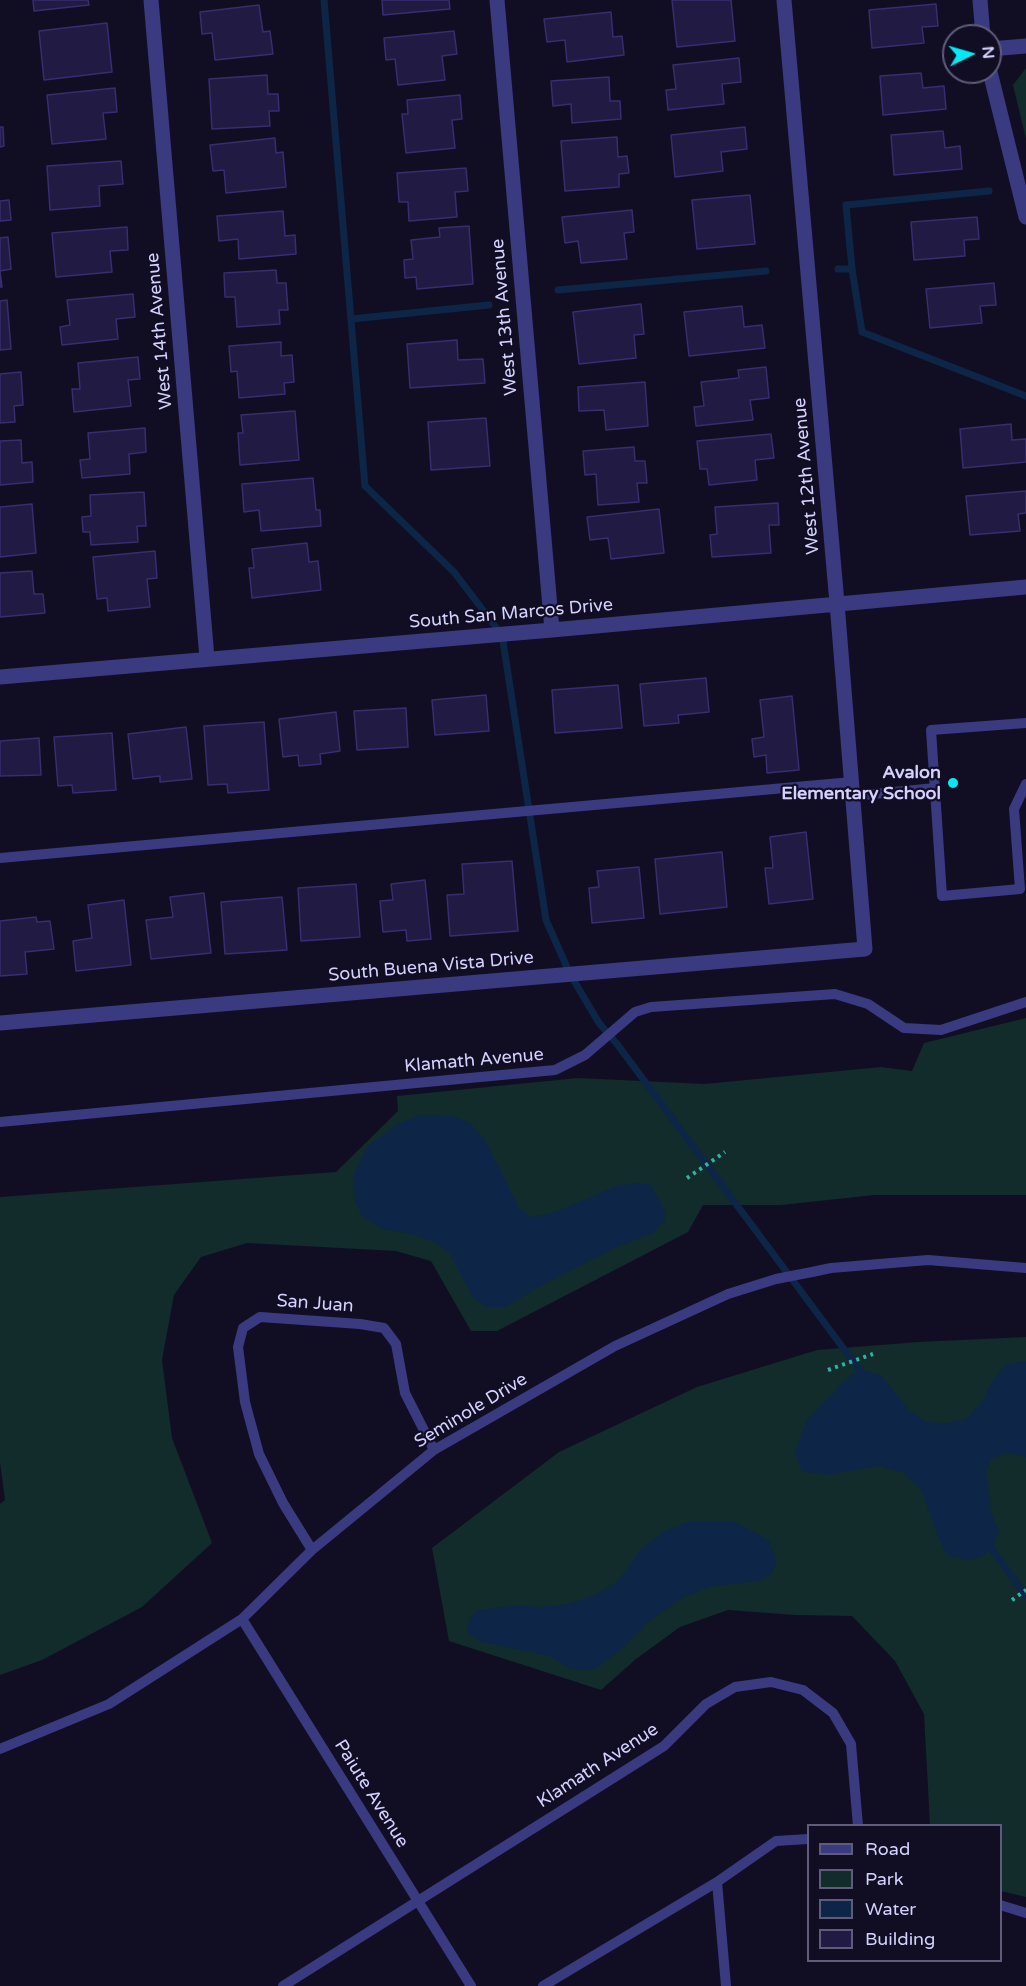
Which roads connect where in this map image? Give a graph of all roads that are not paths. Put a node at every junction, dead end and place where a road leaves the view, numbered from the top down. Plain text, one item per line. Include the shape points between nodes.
1 (152, 0) edge
2 (497, 0) edge
3 (784, 0) edge
4 (980, 0) edge
5 (982, 24) edge
6 (1026, 46) edge
7 (1002, 48) edge
8 (993, 84) edge
9 (1026, 217) edge
10 (1026, 587) edge
11 (837, 603) junction
12 (552, 630) junction
13 (207, 658) junction
14 (0, 677) edge
15 (1026, 723) edge
16 (1026, 784) edge
17 (935, 788) junction
18 (853, 789) junction
19 (0, 858) edge
20 (866, 949) joint
21 (1026, 1002) edge
22 (0, 1023) edge
23 (0, 1122) edge
24 (1026, 1268) edge
25 (434, 1450) junction
26 (312, 1550) junction
27 (242, 1619) junction
28 (0, 1749) edge
29 (858, 1824) edge
30 (807, 1839) edge
31 (717, 1882) junction
32 (418, 1901) junction
33 (1002, 1906) edge
34 (1026, 1913) edge
35 (283, 1986) edge
36 (471, 1986) edge
37 (543, 1986) edge
38 (726, 1986) edge

1 - 13 street, West 14th Avenue
2 - 12 street, West 13th Avenue
3 - 11 street, West 12th Avenue
4 - 5 street
6 - 7 street
8 - 9 street
10 - 11 street, South San Marcos Drive
11 - 12 street, South San Marcos Drive
11 - 18 street, West 12th Avenue
12 - 13 street, South San Marcos Drive
13 - 14 street, South San Marcos Drive
15 - 17 lane via 931,730
16 - 17 lane via 1014,809 1020,889 942,896
17 - 18 lane
18 - 19 lane
18 - 20 street, West 12th Avenue
20 - 22 street, South Buena Vista Drive
21 - 23 lane, Klamath Avenue via 941,1030 904,1028 868,1004 835,994 651,1007 634,1012 585,1055 555,1070
24 - 25 lane, Seminole Drive via 928,1260 831,1268 728,1294 615,1346
25 - 26 lane, Seminole Drive
25 - 26 lane, San Juan via 405,1393 396,1344 384,1328 260,1317 243,1328 238,1347 245,1402 259,1454
26 - 27 lane, Seminole Drive
27 - 28 lane, Seminole Drive via 109,1704
27 - 32 lane, Paiute Avenue
29 - 32 lane, Klamath Avenue via 851,1744 833,1713 803,1690 771,1682 735,1687 706,1704 664,1746
30 - 31 lane via 776,1841
31 - 37 lane
31 - 38 lane
32 - 35 lane, Klamath Avenue
32 - 36 lane, Paiute Avenue
33 - 34 lane

